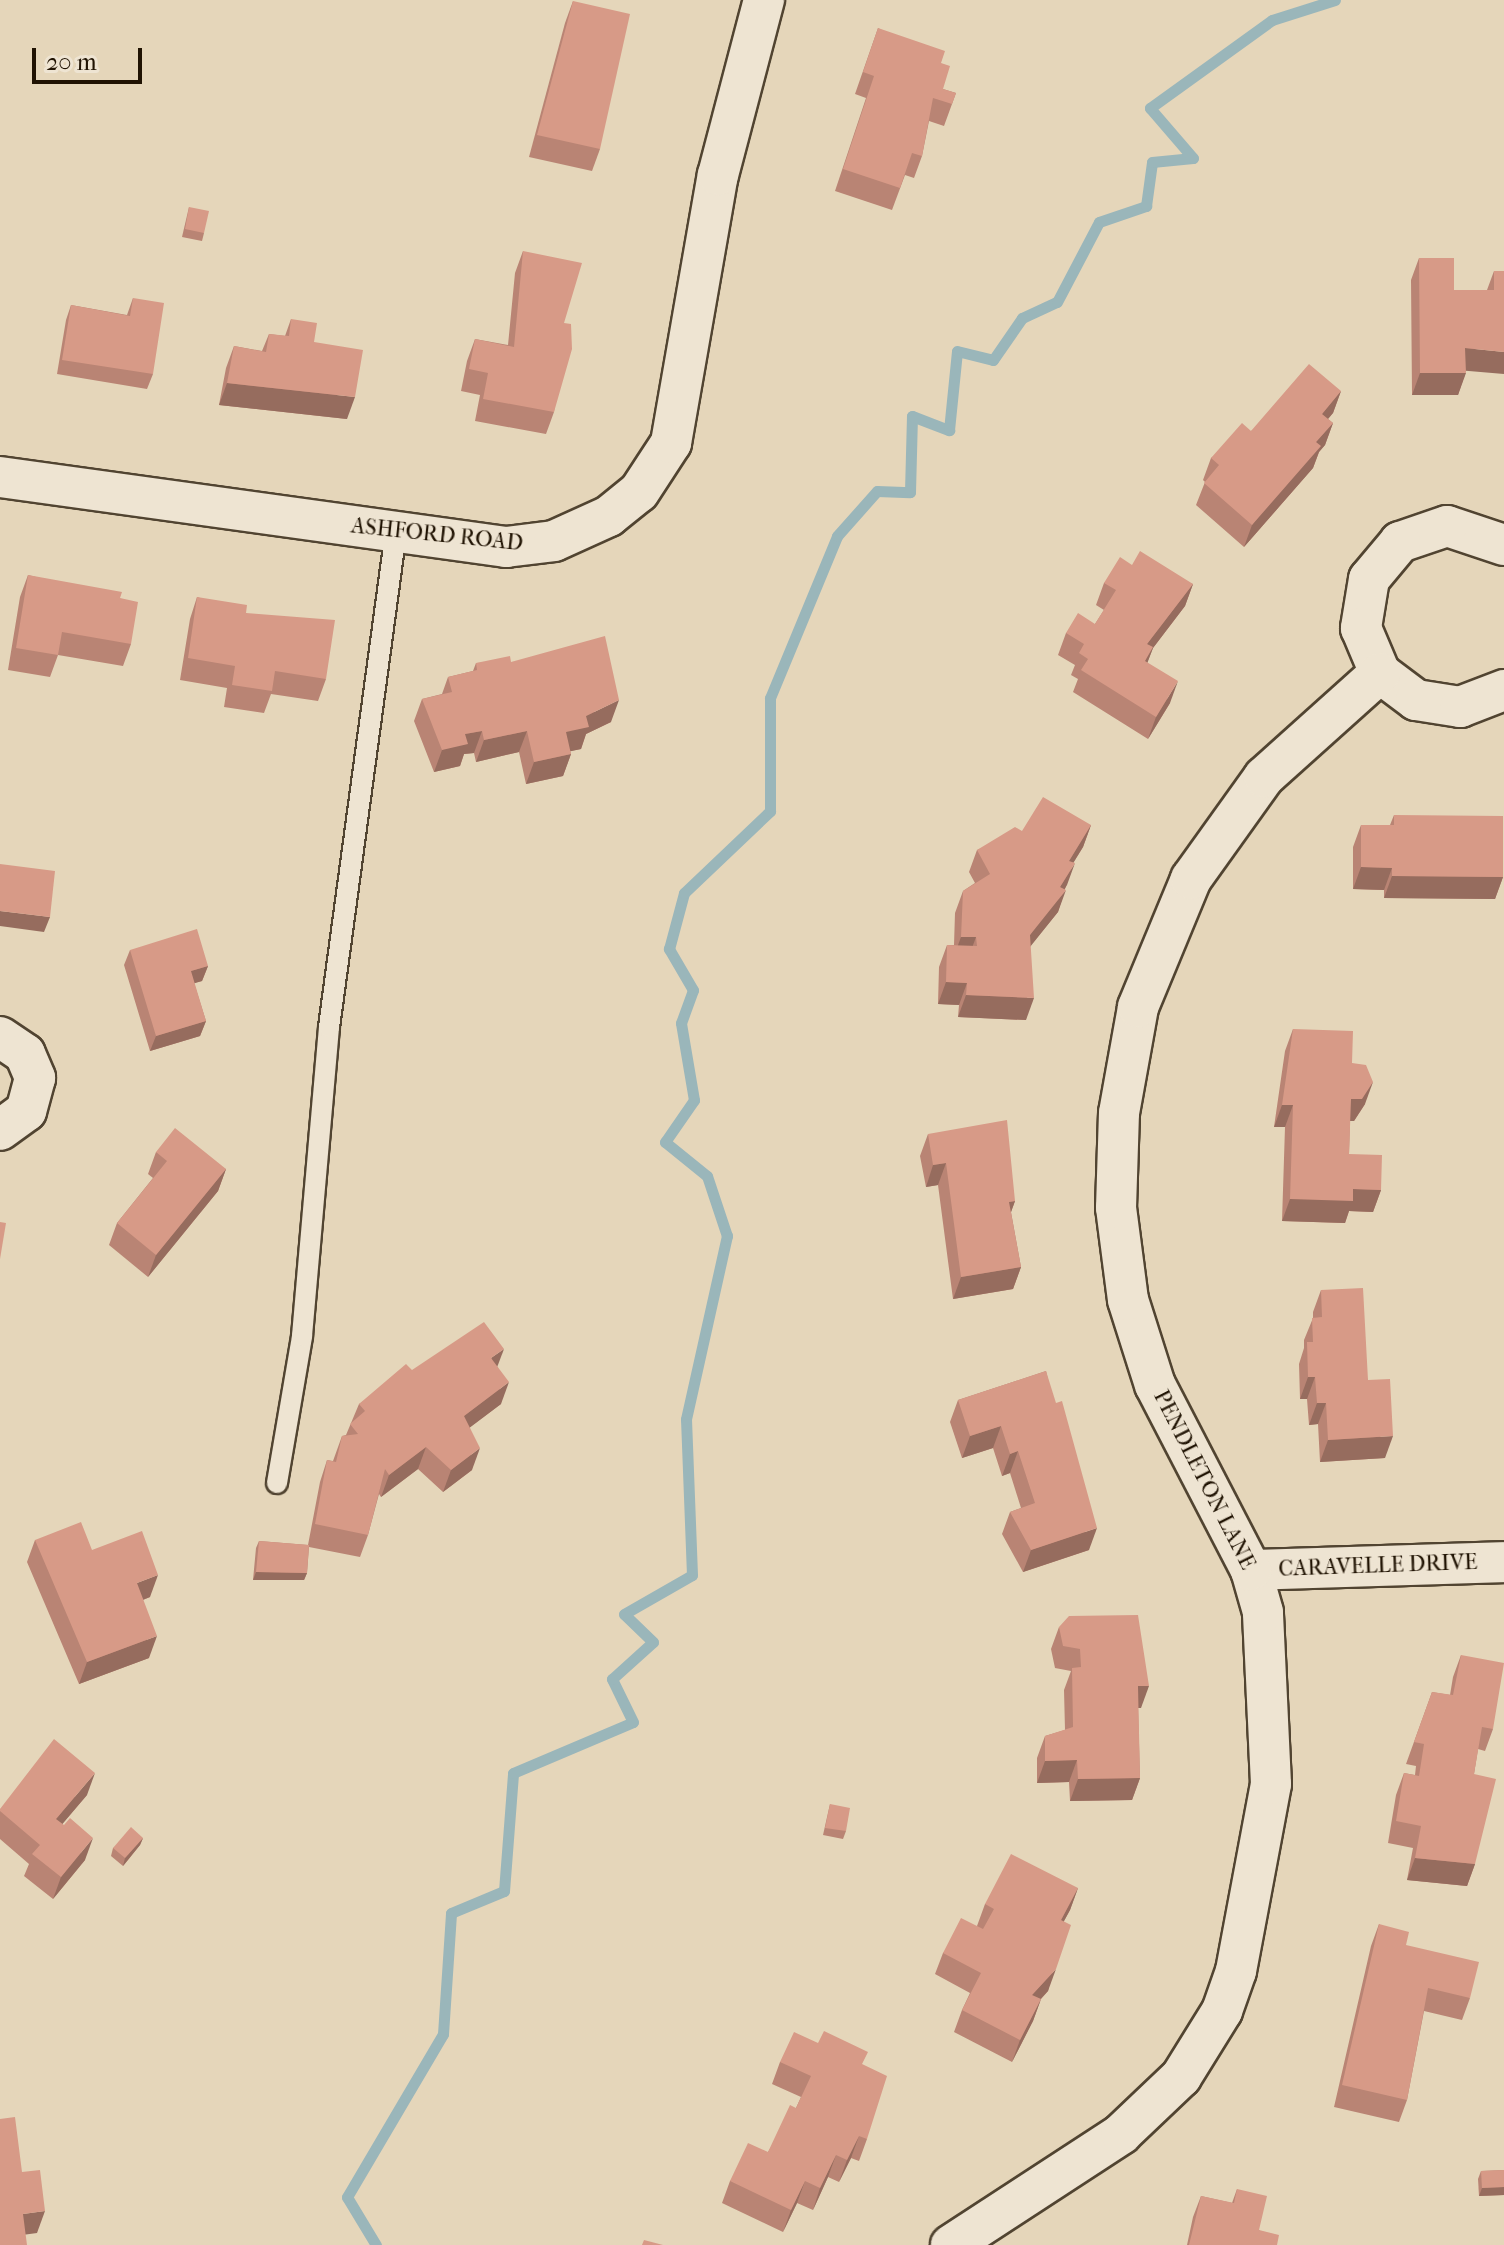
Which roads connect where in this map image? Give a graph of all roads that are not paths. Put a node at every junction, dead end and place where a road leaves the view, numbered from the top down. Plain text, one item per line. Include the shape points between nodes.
1 (764, 0) edge
2 (0, 477) edge
3 (396, 534) junction
4 (1504, 545) edge
5 (1380, 673) junction
6 (1504, 690) edge
7 (0, 1037) edge
8 (0, 1130) edge
9 (277, 1483) dead end
10 (1504, 1562) edge
11 (1251, 1570) junction
12 (951, 2245) edge

1 - 3 street, ASHFORD ROAD via 715,189 677,420 651,477 609,516 533,545
2 - 3 street, ASHFORD ROAD
3 - 9 lane via 329,1027 302,1336
4 - 5 street via 1447,526 1400,542 1382,558 1361,603 1368,651
5 - 6 street via 1416,700 1437,706 1481,702
5 - 11 street, PENDLETON LANE via 1308,730 1215,840 1161,939 1124,1069 1116,1208 1128,1300 1155,1385
7 - 8 street via 25,1054 35,1090 26,1111
10 - 11 street, CARAVELLE DRIVE
11 - 12 street, PENDLETON LANE via 1263,1612 1271,1784 1263,1853 1222,2011 1181,2077 1121,2134

